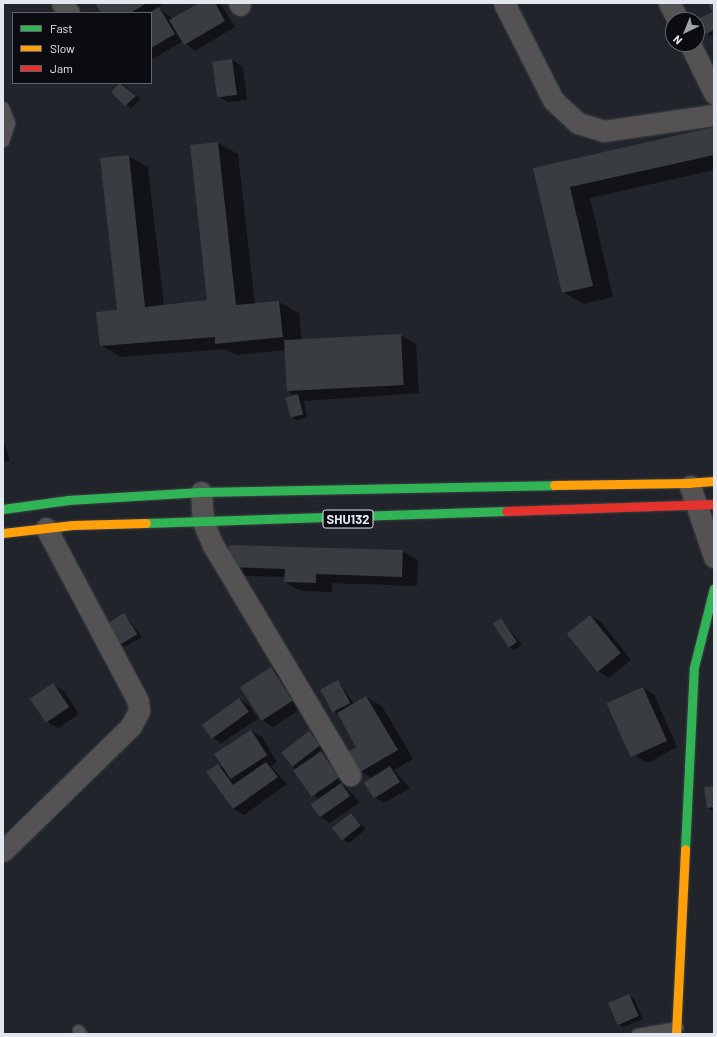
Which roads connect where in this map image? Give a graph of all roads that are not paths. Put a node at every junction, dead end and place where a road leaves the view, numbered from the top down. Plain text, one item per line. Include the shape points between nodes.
1 (62, 3) edge
2 (504, 3) edge
3 (669, 3) edge
4 (68, 12) edge
5 (674, 12) edge
6 (694, 52) edge
7 (714, 93) edge
8 (3, 107) edge
9 (714, 115) edge
10 (3, 141) edge
11 (714, 481) edge
12 (714, 485) edge
13 (690, 489) junction
14 (201, 492) junction
15 (714, 504) edge
16 (3, 509) edge
17 (203, 522) junction
18 (46, 528) junction
19 (3, 533) edge
20 (714, 557) edge
21 (714, 588) edge
22 (350, 775) dead end
23 (3, 851) edge
24 (677, 1030) edge
25 (637, 1034) edge

1 - 4 street
2 - 9 street via 553,100 578,124 604,131
3 - 5 street
6 - 7 street
8 - 10 lane via 9,123
11 - 13 main road
12 - 13 main road
13 - 14 main road, SHU132
13 - 15 main road, SHU132
13 - 17 main road, SHU132 via 359,518
13 - 20 street
14 - 16 main road, SHU132 via 68,500
14 - 17 street
17 - 18 main road, SHU132
17 - 22 street via 212,545
18 - 19 main road, SHU132
18 - 23 street via 138,701 139,711 131,726
21 - 24 main road via 694,667
24 - 25 lane

